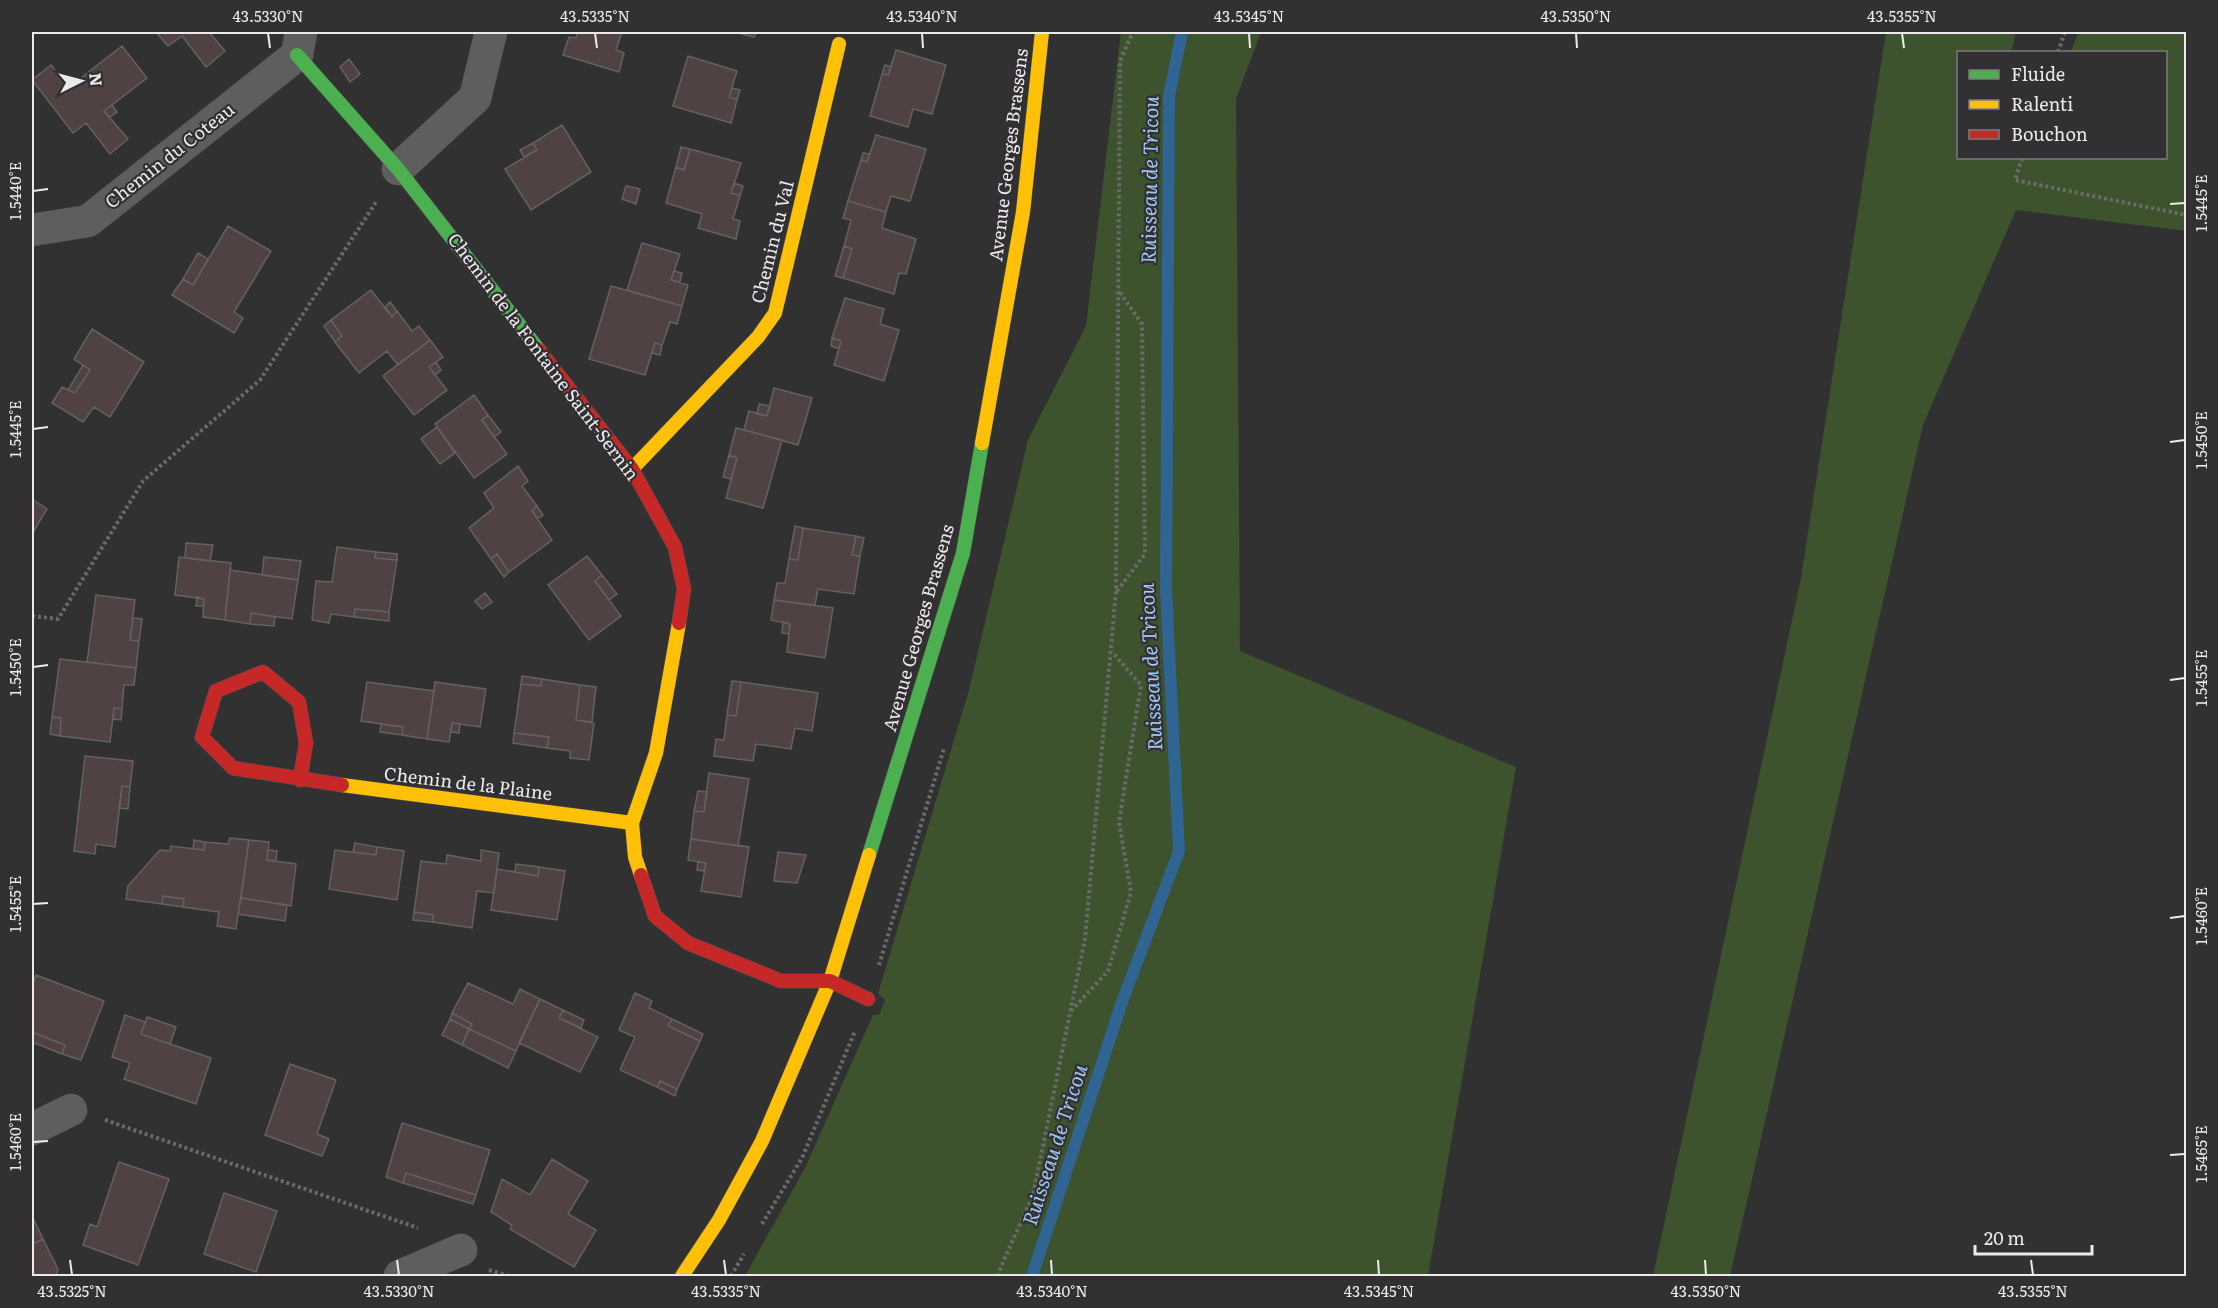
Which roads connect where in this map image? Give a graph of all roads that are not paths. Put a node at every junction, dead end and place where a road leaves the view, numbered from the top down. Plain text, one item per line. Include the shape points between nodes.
1 (491, 32) edge
2 (1042, 32) edge
3 (299, 43) edge
4 (839, 44) dead end
5 (398, 169) junction
6 (32, 230) edge
7 (632, 468) junction
8 (300, 780) junction
9 (632, 823) junction
10 (830, 981) junction
11 (868, 999) dead end
12 (71, 1110) road end
13 (32, 1129) edge
14 (461, 1250) road end
15 (400, 1276) edge
16 (682, 1276) edge

1 - 5 street via 475,98
2 - 10 street, Avenue Georges Brassens via 1023,212 963,553
3 - 5 street, Chemin de la Fontaine Saint-Sernin
3 - 6 street, Chemin du Coteau via 88,221
4 - 7 street, Chemin du Val via 775,313 758,337
5 - 7 street, Chemin de la Fontaine Saint-Sernin
7 - 9 street, Chemin de la Fontaine Saint-Sernin via 675,547 684,589 656,753
8 - 8 street, Chemin de la Plaine via 306,743 298,702 263,672 216,691 202,737 233,768
8 - 9 street, Chemin de la Plaine
9 - 10 street, Chemin de la Fontaine Saint-Sernin via 635,857 655,916 688,943 781,981
10 - 11 street, Chemin de la Fontaine Saint-Sernin
10 - 16 street, Avenue Georges Brassens via 762,1141 727,1207
12 - 13 street
14 - 15 street

